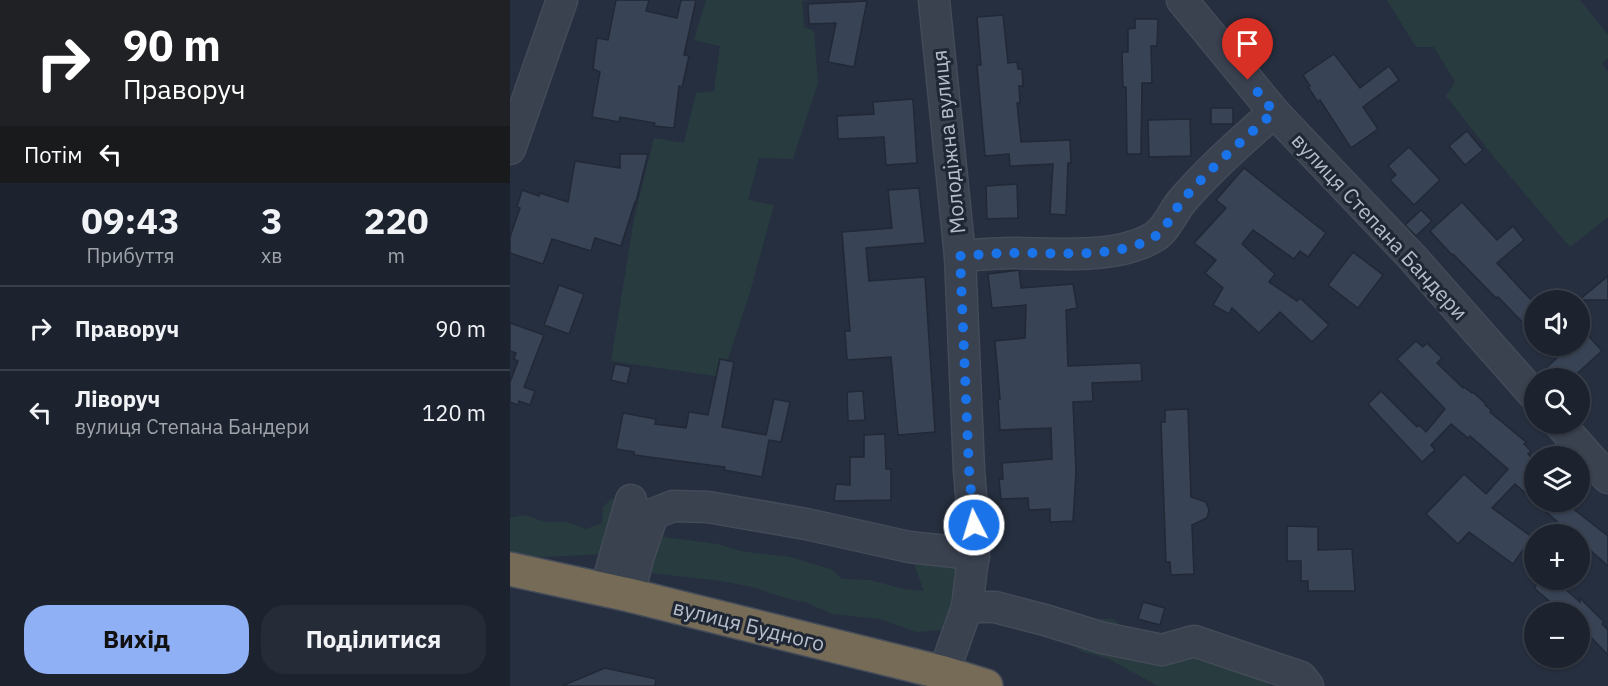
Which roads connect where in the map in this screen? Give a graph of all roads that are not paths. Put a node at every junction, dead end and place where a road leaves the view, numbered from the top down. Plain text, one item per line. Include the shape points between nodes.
1 (562, 0) edge
2 (934, 0) edge
3 (1182, 0) edge
4 (1274, 112) junction
5 (510, 149) edge
6 (960, 256) junction
7 (1524, 384) edge
8 (1569, 434) edge
9 (1608, 478) edge
10 (631, 500) dead end
11 (974, 557) junction
12 (510, 569) edge
13 (617, 593) junction
14 (967, 607) junction
15 (908, 675) edge
16 (941, 679) edge
17 (986, 686) edge
18 (1308, 686) edge

1 - 5 street
2 - 6 street, Молодіжна вулиця
3 - 4 street, вулиця Степана Бандери
4 - 6 street via 1182,201 1156,236 1136,245 1108,250
4 - 7 street, вулиця Степана Бандери via 1411,256
6 - 11 street, Молодіжна вулиця
8 - 9 street
10 - 13 street
11 - 13 street via 708,507 673,506 653,514 638,558
11 - 14 street, Молодіжна вулиця
12 - 13 highway, вулиця Будного
13 - 15 highway, вулиця Будного
14 - 16 street, Молодіжна вулиця
14 - 18 street via 995,607 1103,638 1162,650 1194,641 1301,677
15 - 16 highway, вулиця Будного
16 - 17 highway, вулиця Будного

